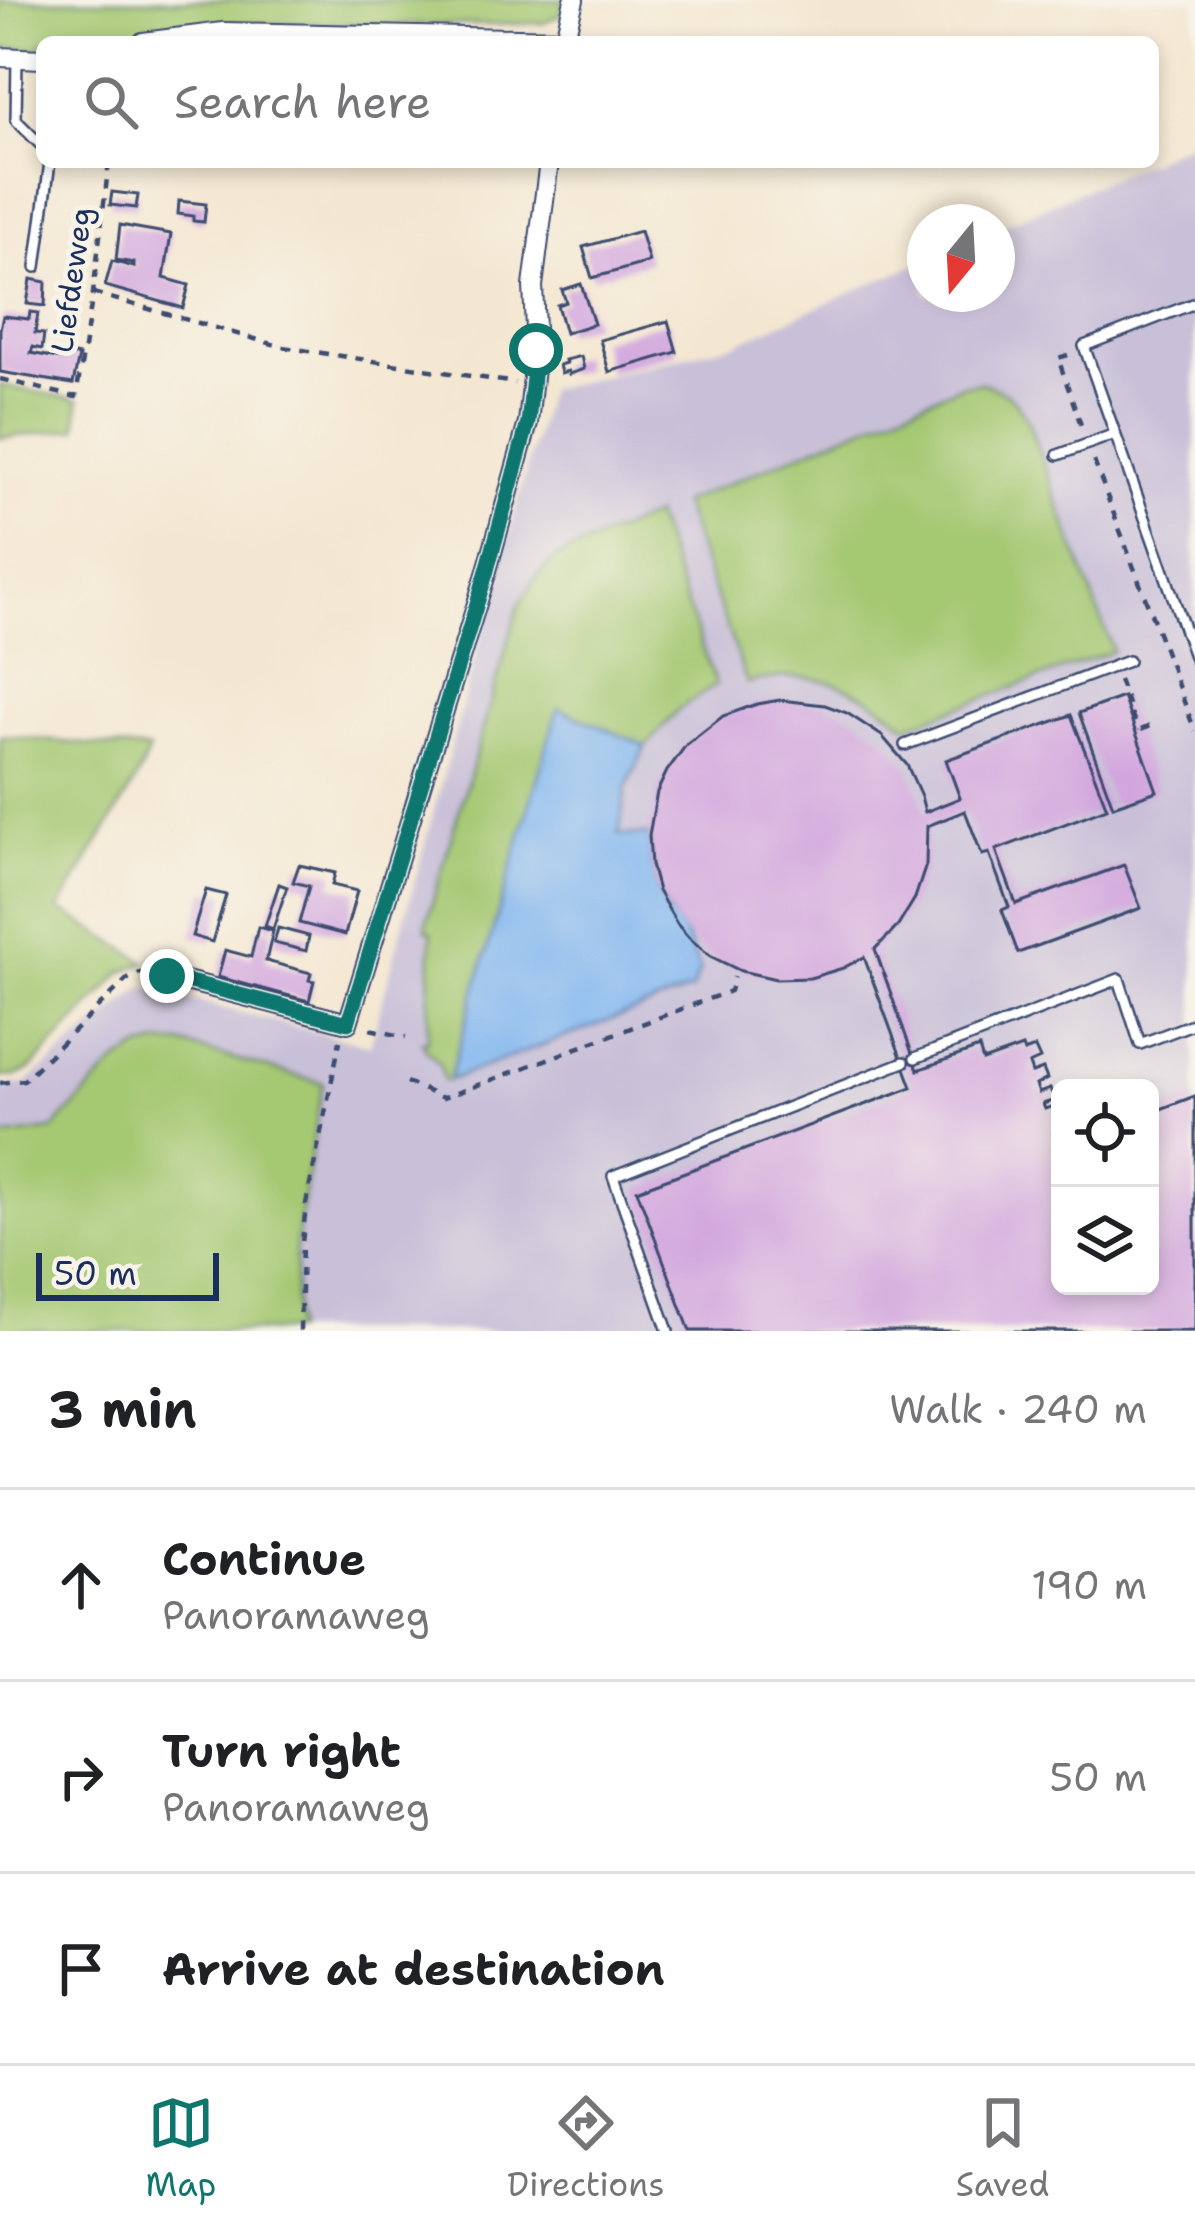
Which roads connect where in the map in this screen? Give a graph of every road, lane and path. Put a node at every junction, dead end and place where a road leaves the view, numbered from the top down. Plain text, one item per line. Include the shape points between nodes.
1 (574, 0) edge
2 (191, 36) edge
3 (375, 36) edge
4 (565, 36) edge
5 (9, 58) edge
6 (36, 140) edge
7 (49, 168) edge
8 (108, 168) edge
9 (548, 168) edge
10 (36, 268) dead end
11 (93, 293) junction
12 (1195, 303) edge
13 (1085, 350) junction
14 (0, 379) edge
15 (534, 386) junction
16 (1115, 434) junction
17 (1088, 443) junction
18 (1058, 455) dead end
19 (1189, 641) junction
20 (1165, 649) junction
21 (1195, 659) edge
22 (1128, 661) dead end
23 (1114, 667) junction
24 (1152, 725) dead end
25 (1195, 731) edge
26 (905, 745) dead end
27 (167, 976) joint
28 (734, 977) dead end
29 (348, 1023) junction
30 (1195, 1023) edge
31 (406, 1037) dead end
32 (406, 1082) dead end
33 (0, 1083) edge
34 (300, 1331) edge
35 (668, 1331) edge

1 - 4 street
2 - 3 street
5 - 6 lane via 16,120
7 - 10 lane
8 - 11 path, Liefdeweg
9 - 15 street via 533,286
11 - 14 path, Liefdeweg via 76,397
11 - 15 path via 284,347
12 - 13 lane
13 - 16 lane
13 - 17 path via 1058,358
15 - 29 street via 486,574
16 - 17 lane
16 - 19 lane
17 - 18 lane
17 - 20 path
19 - 20 path
19 - 21 lane
20 - 25 path
22 - 23 lane
23 - 24 path via 1137,731
23 - 26 lane
27 - 29 street
27 - 33 path via 126,980 24,1080
28 - 32 path via 730,992 443,1098
29 - 31 path
29 - 34 path via 306,1204
30 - 35 lane via 1140,1044 1119,979 613,1176

